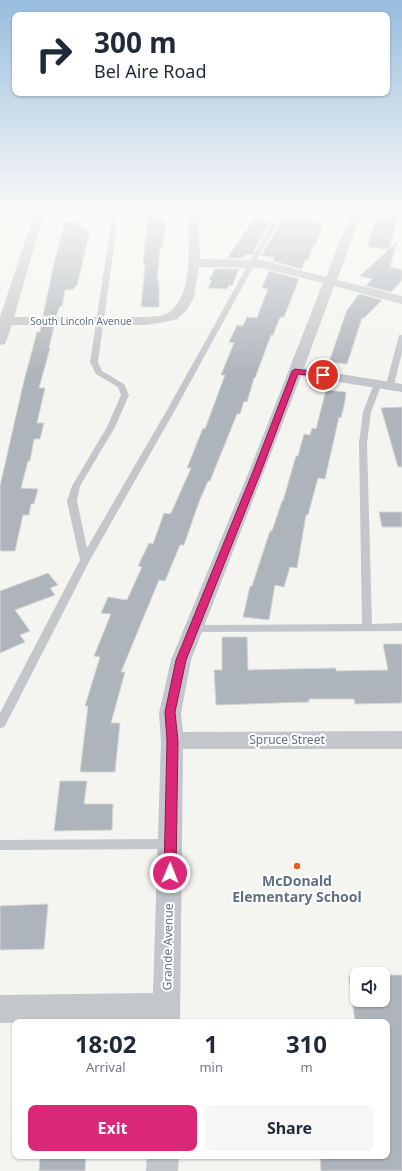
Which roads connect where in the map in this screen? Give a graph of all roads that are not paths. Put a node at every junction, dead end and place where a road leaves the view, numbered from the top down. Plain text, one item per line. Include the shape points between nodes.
1 (22, 266) edge
2 (108, 266) edge
3 (193, 266) edge
4 (252, 266) edge
5 (264, 266) edge
6 (335, 266) edge
7 (329, 282) junction
8 (402, 300) edge
9 (3, 321) edge
10 (100, 321) junction
11 (0, 341) edge
12 (401, 342) edge
13 (295, 371) junction
14 (390, 385) edge
15 (85, 560) junction
16 (402, 626) edge
17 (367, 627) junction
18 (194, 629) junction
19 (0, 724) edge
20 (402, 740) edge
21 (172, 741) junction
22 (170, 844) junction
23 (0, 845) edge
24 (0, 1009) edge
25 (166, 1014) edge
26 (163, 1159) edge
27 (162, 1171) edge

1 - 9 street
2 - 10 lane
3 - 10 street, South Lincoln Avenue via 194,276 188,295 172,316 161,319
4 - 15 lane
5 - 7 street
6 - 7 street, Grande Avenue
7 - 8 street
7 - 13 street, Grande Avenue
9 - 10 street, South Lincoln Avenue
9 - 11 street
10 - 15 lane via 94,362 100,372 121,386 125,395 76,486 72,501
12 - 14 lane
13 - 14 street
13 - 18 street, Grande Avenue
14 - 17 lane via 367,412 363,442
15 - 19 lane
16 - 17 lane
17 - 18 lane
18 - 21 street, Grande Avenue via 181,660 170,712
20 - 21 street, Spruce Street
21 - 22 street, Grande Avenue
22 - 23 lane
22 - 25 street, Grande Avenue
24 - 25 street
26 - 27 street

